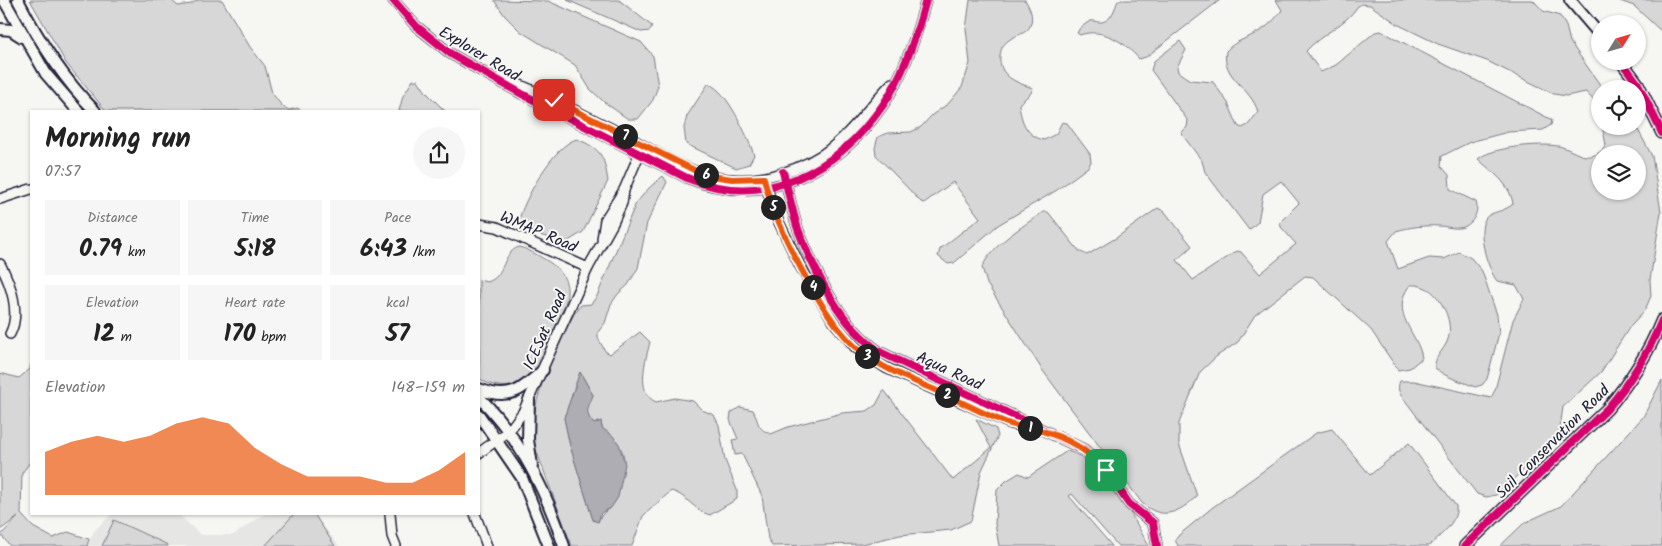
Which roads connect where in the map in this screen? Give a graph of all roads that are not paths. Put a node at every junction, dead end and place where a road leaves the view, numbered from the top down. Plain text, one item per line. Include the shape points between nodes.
1 (18, 0) edge
2 (393, 0) edge
3 (926, 0) edge
4 (1570, 0) edge
5 (6, 3) edge
6 (1591, 24) edge
7 (0, 25) edge
8 (0, 29) edge
9 (25, 39) junction
10 (473, 66) junction
11 (1628, 70) edge
12 (897, 77) junction
13 (77, 110) edge
14 (94, 110) edge
15 (1662, 133) edge
16 (644, 145) junction
17 (639, 155) junction
18 (783, 172) junction
19 (764, 178) junction
20 (786, 183) junction
21 (766, 188) junction
22 (30, 192) edge
23 (0, 199) edge
24 (480, 224) edge
25 (0, 264) edge
26 (588, 268) junction
27 (1662, 320) edge
28 (10, 334) dead end
29 (543, 370) junction
30 (480, 389) edge
31 (480, 398) edge
32 (529, 400) junction
33 (480, 416) edge
34 (1040, 430) junction
35 (509, 431) junction
36 (497, 440) junction
37 (480, 452) edge
38 (533, 471) junction
39 (390, 515) edge
40 (475, 515) edge
41 (396, 546) edge
42 (487, 546) edge
43 (549, 546) edge
44 (564, 546) edge
45 (1157, 546) edge
46 (1465, 546) edge

1 - 14 main road via 52,60
2 - 10 street, Explorer Road via 428,38
3 - 12 street, Explorer Road via 911,48
4 - 6 main road
5 - 7 main road
5 - 9 main road
8 - 9 main road via 12,30
9 - 13 main road via 46,74
10 - 16 street, Explorer Road via 544,95
10 - 17 street, Explorer Road
11 - 15 main road
12 - 18 street, Explorer Road via 835,144 808,162
12 - 20 street, Explorer Road via 884,104 843,151 817,170
16 - 17 street, ICESat Road
16 - 19 street, Explorer Road via 704,175 732,179
17 - 21 street, Explorer Road via 706,185 731,189
17 - 26 street, ICESat Road via 613,223
18 - 19 street, Explorer Road
18 - 20 street, Aqua Road
19 - 21 street, Aqua Road
20 - 21 street, Explorer Road
20 - 34 street, Aqua Road via 799,232 811,258 836,307 856,332 880,352 1015,415
21 - 34 street, Aqua Road via 800,266 834,322 856,348 886,368 1011,424
22 - 23 street
24 - 26 street, WMAP Road via 497,227
25 - 28 street via 14,305
26 - 29 street, ICESat Road
27 - 46 main road, Soil Conservation Road via 1641,364 1607,409
29 - 30 main road via 528,385 512,394 490,394
29 - 32 street, ICESat Road
31 - 35 main road
32 - 35 street, ICESat Road
32 - 38 main road via 528,440
33 - 36 main road
34 - 45 street, Aqua Road via 1085,450 1095,458 1129,504 1153,523
35 - 36 street, ICESat Road
35 - 38 main road
36 - 37 street, ICESat Road
36 - 43 main road via 522,478
38 - 44 main road
39 - 41 street
40 - 42 street

